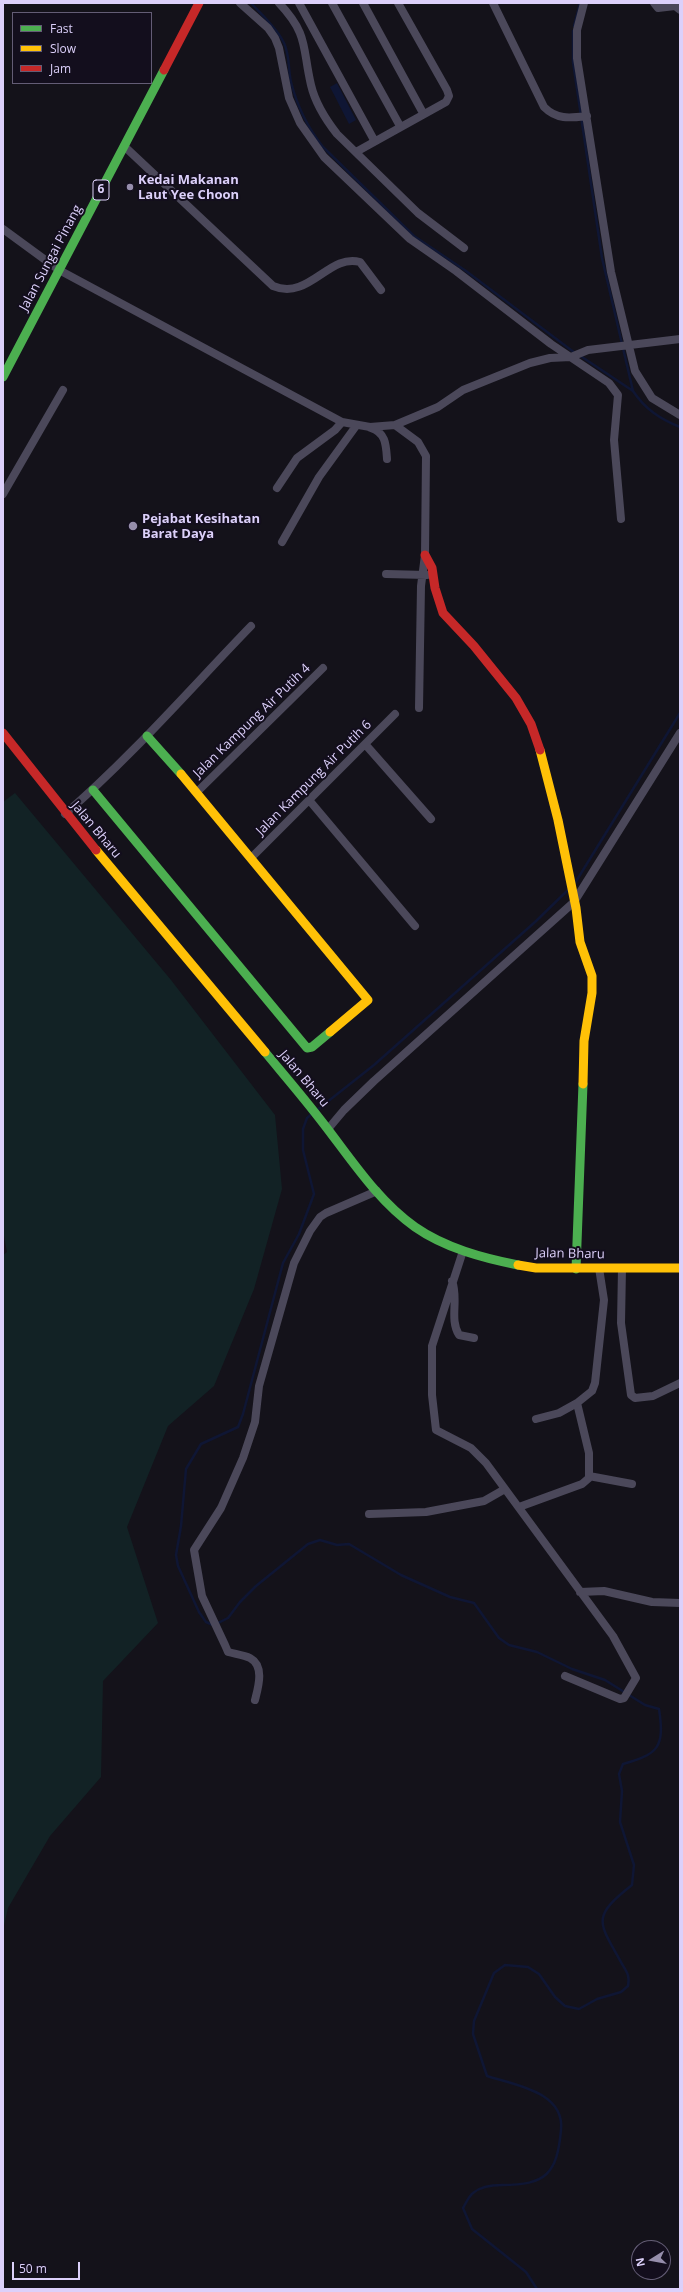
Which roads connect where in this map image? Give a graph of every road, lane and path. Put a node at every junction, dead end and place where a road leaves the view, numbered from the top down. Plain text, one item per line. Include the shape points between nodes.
1 (199, 3) edge
2 (240, 3) edge
3 (279, 3) edge
4 (299, 3) edge
5 (332, 3) edge
6 (364, 3) edge
7 (398, 3) edge
8 (493, 3) edge
9 (584, 3) edge
10 (654, 3) edge
11 (680, 10) edge
12 (423, 113) junction
13 (583, 117) junction
14 (400, 126) junction
15 (374, 140) junction
16 (124, 146) junction
17 (356, 152) junction
18 (3, 229) edge
19 (464, 248) dead end
20 (59, 270) junction
21 (381, 290) dead end
22 (680, 339) edge
23 (624, 346) junction
24 (575, 355) junction
25 (3, 377) edge
26 (63, 390) dead end
27 (680, 415) edge
28 (342, 422) junction
29 (394, 425) junction
30 (356, 426) junction
31 (370, 427) junction
32 (387, 460) dead end
33 (277, 488) dead end
34 (3, 494) edge
35 (621, 520) dead end
36 (282, 542) dead end
37 (425, 555) junction
38 (386, 574) dead end
39 (433, 574) junction
40 (422, 575) junction
41 (251, 626) dead end
42 (323, 668) dead end
43 (419, 708) dead end
44 (395, 714) dead end
45 (680, 733) edge
46 (147, 736) junction
47 (5, 738) edge
48 (365, 744) junction
49 (93, 790) junction
50 (196, 792) junction
51 (309, 800) junction
52 (65, 814) junction
53 (431, 819) dead end
54 (251, 858) junction
55 (574, 902) junction
56 (415, 926) dead end
57 (328, 1129) junction
58 (377, 1191) junction
59 (463, 1251) junction
60 (599, 1268) junction
61 (622, 1268) junction
62 (680, 1268) edge
63 (576, 1269) junction
64 (452, 1281) junction
65 (474, 1338) dead end
66 (680, 1383) edge
67 (577, 1403) junction
68 (536, 1419) dead end
69 (589, 1476) junction
70 (632, 1484) dead end
71 (505, 1489) junction
72 (519, 1507) junction
73 (369, 1514) dead end
74 (580, 1592) junction
75 (680, 1603) edge
76 (565, 1676) dead end
77 (255, 1700) dead end

1 - 16 street, Jalan Sungai Pinang / 6
2 - 24 street via 268,28 275,38 289,98 300,123 324,157 410,239
3 - 17 street via 301,32 311,86 328,122
4 - 15 street
5 - 14 street
6 - 12 street
7 - 12 street via 449,96 446,102
8 - 13 street via 544,108 554,116 562,118
9 - 13 street via 576,44
10 - 11 street via 658,8 675,6
12 - 14 street
13 - 23 street
14 - 15 street
15 - 17 street
16 - 20 street, Jalan Sungai Pinang / 6
16 - 21 street via 273,286 290,290 300,288 338,265 355,261 364,267
17 - 19 street via 418,213
18 - 20 street
20 - 25 street, Jalan Sungai Pinang / 6
20 - 28 street
22 - 23 street
23 - 24 street
23 - 27 street via 635,371 652,398
24 - 29 street via 530,363 484,380 462,390 438,407
24 - 35 street via 609,383 618,395 614,440
26 - 34 street
28 - 30 street
28 - 33 street via 297,458
29 - 31 street
29 - 37 street via 418,442 426,456
30 - 31 street
30 - 36 street via 319,477
31 - 32 street via 382,434
37 - 39 street
37 - 40 street
38 - 40 street
39 - 40 street
39 - 55 street via 444,613 516,698 531,724 544,761
40 - 43 street
41 - 46 street
42 - 50 street, Jalan Kampung Air Putih 4
44 - 48 street, Jalan Kampung Air Putih 6
45 - 55 street
46 - 49 street
46 - 50 street
47 - 52 street, Jalan Bharu
48 - 51 street, Jalan Kampung Air Putih 6
48 - 53 street
49 - 52 street
49 - 54 street via 301,1042 307,1048 312,1047 368,1000
50 - 54 street
51 - 54 street, Jalan Kampung Air Putih 6
51 - 56 street
52 - 57 street, Jalan Bharu
55 - 57 street via 374,1081
55 - 63 street via 580,942 593,983 584,1041
57 - 58 street, Jalan Bharu
58 - 59 street, Jalan Bharu via 414,1227
58 - 77 street via 320,1217 310,1231 294,1263 259,1386 255,1422 221,1508 194,1550 200,1586 228,1652 250,1658 258,1670 260,1680
59 - 63 street, Jalan Bharu via 515,1265
59 - 64 street
60 - 61 street, Jalan Bharu
60 - 63 street, Jalan Bharu
60 - 67 street via 604,1300 595,1383 592,1391
61 - 62 street, Jalan Bharu
61 - 66 street via 620,1312 631,1395 635,1398 653,1396
64 - 65 street via 455,1291 455,1326 459,1335
64 - 71 street via 431,1357 434,1426 438,1432 475,1451
67 - 68 street via 559,1413
67 - 69 street via 589,1453
69 - 70 street
69 - 72 street via 582,1484
71 - 72 street
71 - 73 street via 484,1501 426,1512
72 - 74 street
74 - 75 street via 604,1591 652,1602
74 - 76 street via 613,1636 636,1678 624,1698 618,1699

